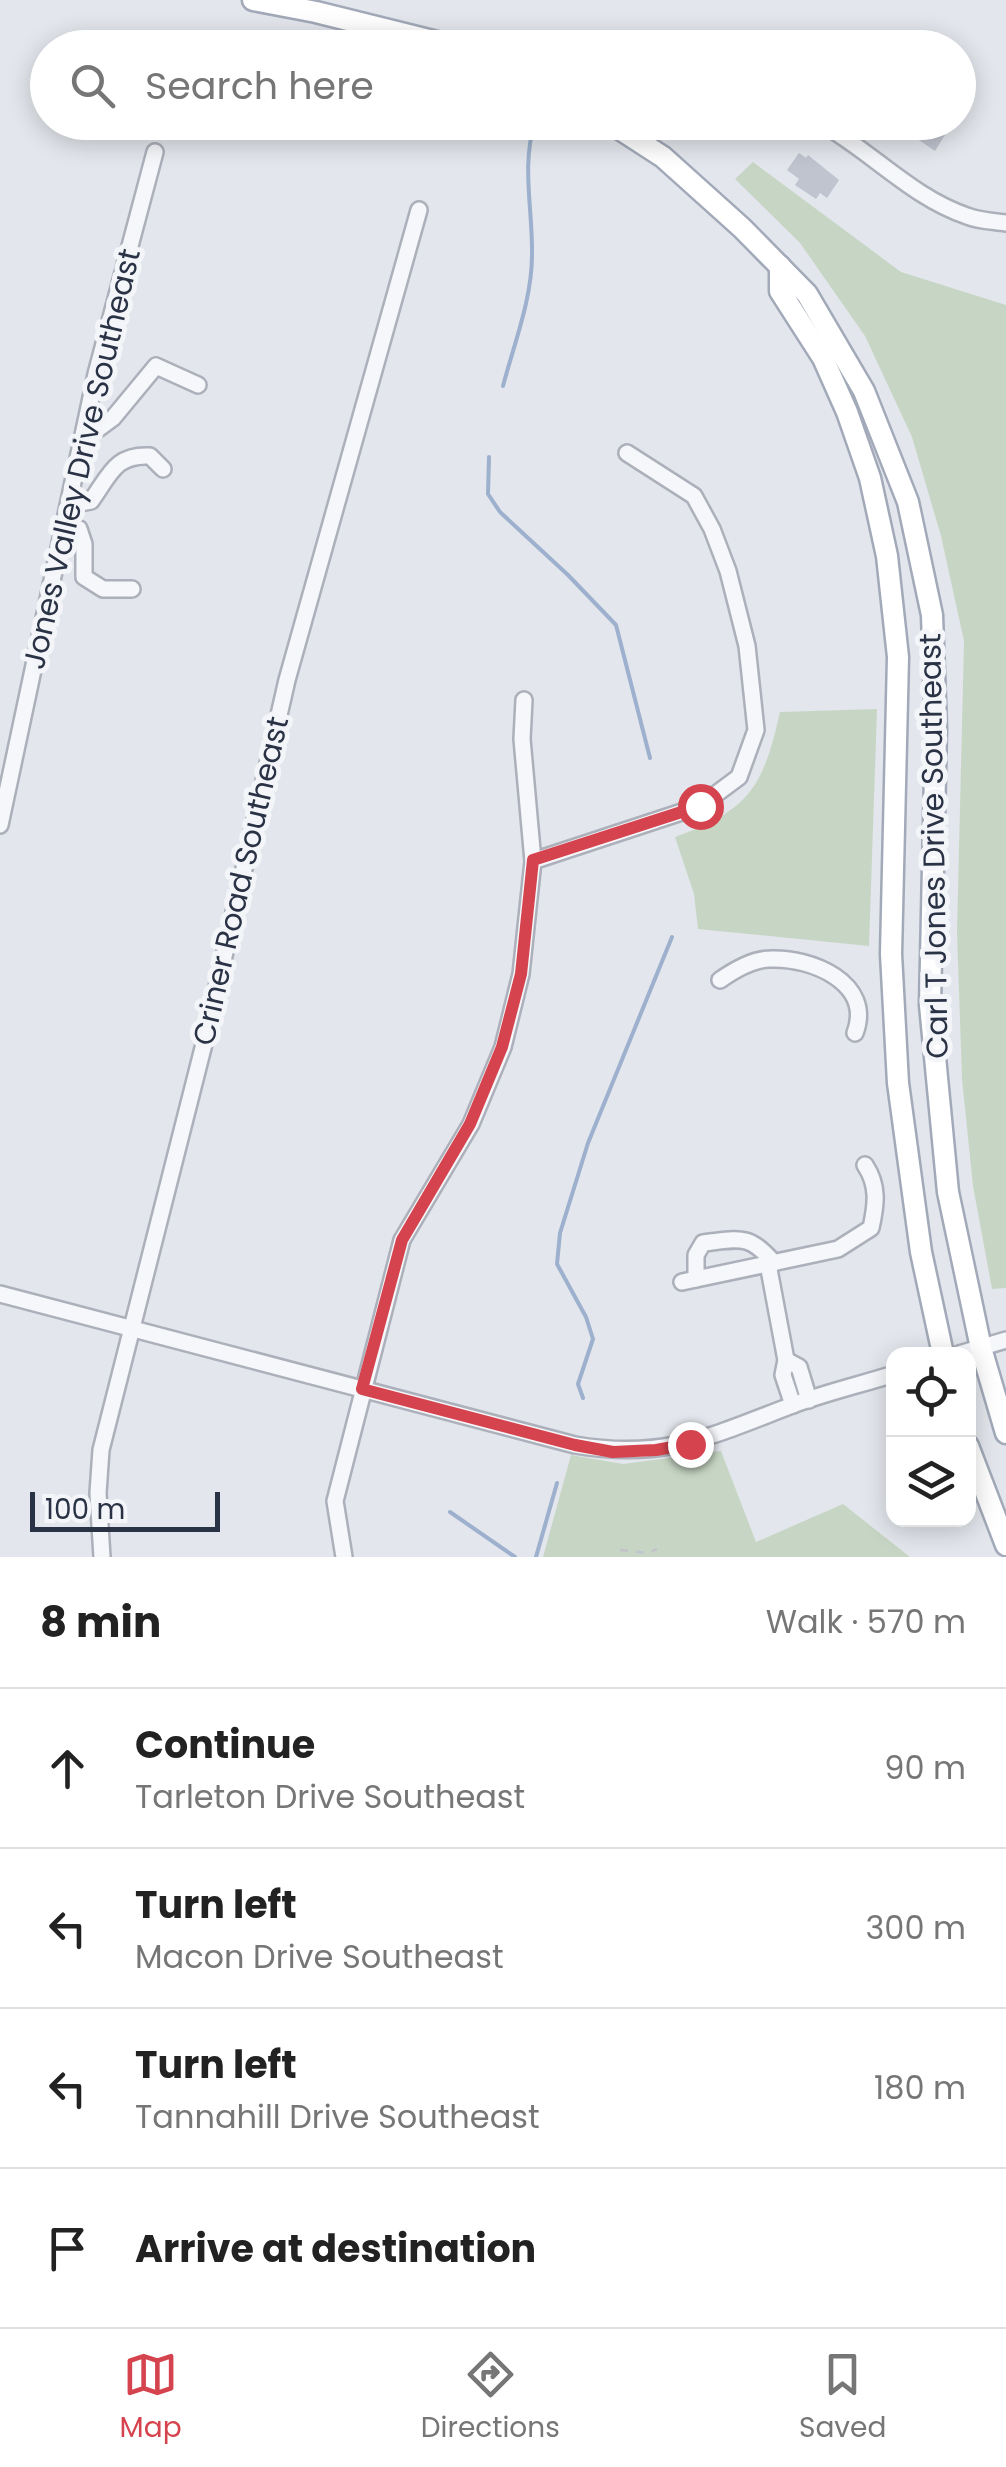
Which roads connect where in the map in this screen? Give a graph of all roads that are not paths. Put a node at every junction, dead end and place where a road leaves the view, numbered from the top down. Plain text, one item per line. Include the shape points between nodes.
1 (253, 0) edge
2 (388, 30) edge
3 (637, 140) edge
4 (848, 140) edge
5 (155, 152) dead end
6 (419, 210) dead end
7 (1006, 223) edge
8 (780, 266) junction
9 (198, 385) dead end
10 (85, 428) junction
11 (627, 454) dead end
12 (163, 469) dead end
13 (69, 505) junction
14 (64, 527) junction
15 (132, 589) dead end
16 (524, 700) dead end
17 (0, 825) edge
18 (533, 860) junction
19 (720, 980) dead end
20 (855, 1033) dead end
21 (866, 1165) dead end
22 (771, 1263) junction
23 (0, 1294) edge
24 (130, 1328) junction
25 (1006, 1340) edge
26 (942, 1347) edge
27 (982, 1348) junction
28 (976, 1350) edge
29 (886, 1376) edge
30 (362, 1389) junction
31 (801, 1403) junction
32 (1006, 1433) edge
33 (976, 1467) edge
34 (1006, 1545) edge
35 (102, 1557) edge
36 (344, 1557) edge

1 - 2 main road
3 - 8 main road
4 - 7 street via 917,192 968,217
5 - 10 street, Jones Valley Drive Southeast
6 - 24 street, Criner Road Southeast via 287,680 204,1044
8 - 26 main road, Carl T Jones Drive Southeast via 780,291 847,412 886,556 898,657 891,954 898,1082
8 - 27 main road, Carl T Jones Drive Southeast via 807,294 864,391 908,502 932,615 930,1004 948,1192
9 - 10 street via 156,366 113,418 98,430
10 - 13 street, Jones Valley Drive Southeast
11 - 18 street via 694,496 712,529 747,646 756,730 738,777 700,806
12 - 13 street via 150,456 131,455 91,501
13 - 14 street, Jones Valley Drive Southeast
14 - 15 street via 79,529 84,577 103,590
14 - 17 street, Jones Valley Drive Southeast
16 - 18 street
18 - 30 street via 521,974 502,1047 470,1124 402,1240
19 - 20 street via 767,958 808,962 841,979 854,996 860,1020
21 - 22 street via 874,1178 871,1228 838,1250
22 - 22 street via 689,1281 704,1244 743,1238
22 - 31 street via 783,1375
23 - 24 street
24 - 30 street
24 - 35 street, Criner Road Southeast via 100,1450
25 - 27 street
27 - 28 street
27 - 32 main road, Carl T Jones Drive Southeast
29 - 31 street
30 - 31 street via 613,1452 690,1444
30 - 36 street via 334,1501
33 - 34 main road

